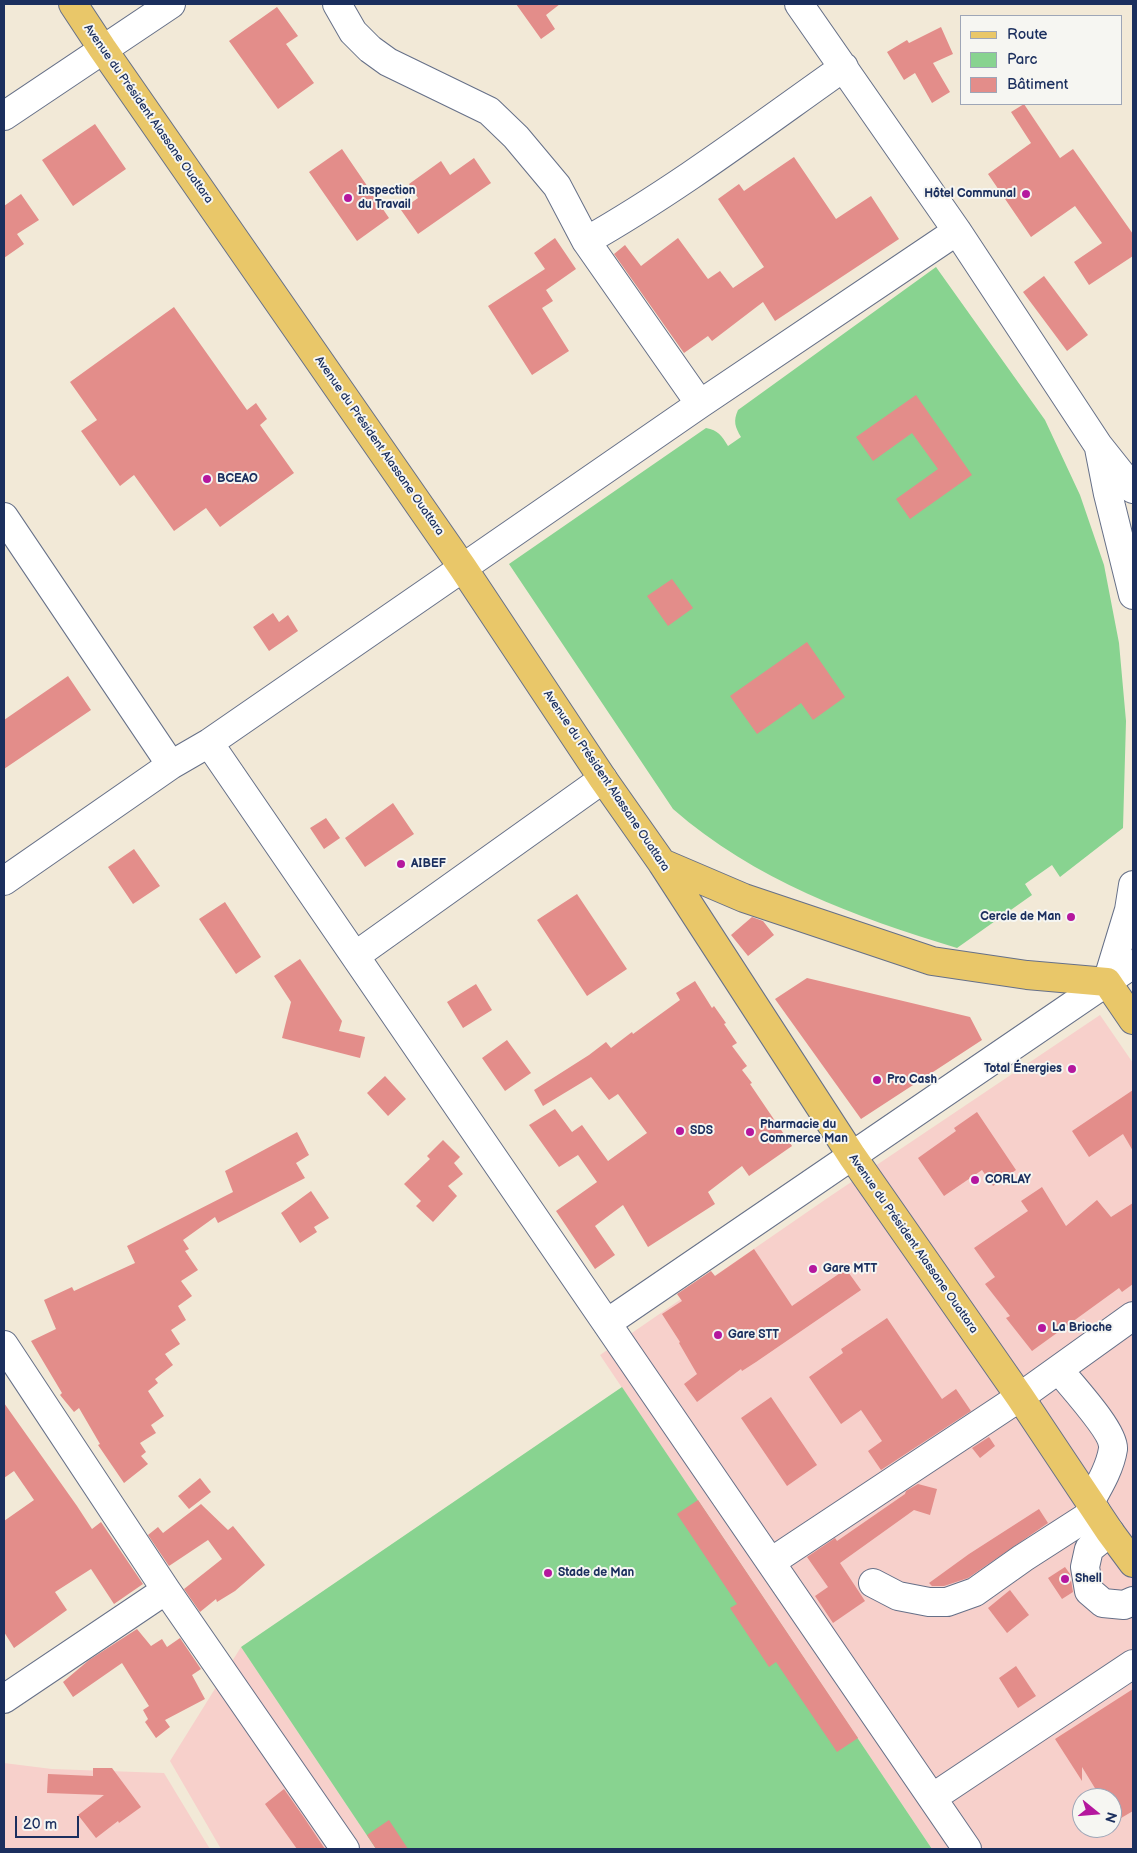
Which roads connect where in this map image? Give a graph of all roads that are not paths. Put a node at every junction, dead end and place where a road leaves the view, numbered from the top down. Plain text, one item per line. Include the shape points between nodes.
1 (73, 4) edge
2 (171, 4) edge
3 (337, 4) edge
4 (799, 4) edge
5 (102, 48) junction
6 (844, 67) junction
7 (4, 116) edge
8 (957, 231) junction
9 (586, 241) junction
10 (700, 404) junction
11 (1098, 444) junction
12 (1133, 489) edge
13 (4, 517) edge
14 (463, 568) junction
15 (1133, 595) edge
16 (209, 744) junction
17 (171, 765) junction
18 (603, 779) junction
19 (662, 863) junction
20 (4, 881) edge
21 (1133, 885) edge
22 (355, 956) junction
23 (1133, 964) edge
24 (1107, 982) junction
25 (1133, 1020) edge
26 (852, 1156) junction
27 (1133, 1316) edge
28 (607, 1323) junction
29 (4, 1346) edge
30 (1059, 1370) junction
31 (1020, 1396) junction
32 (1099, 1515) junction
33 (771, 1562) junction
34 (1133, 1563) edge
35 (874, 1583) dead end
36 (166, 1590) junction
37 (1133, 1601) edge
38 (1133, 1664) edge
39 (4, 1699) edge
40 (932, 1798) junction
41 (345, 1849) edge
42 (967, 1849) edge

1 - 5 main road, Avenue du Président Alassane Ouattara
2 - 5 street
3 - 9 street via 354,32 388,62 489,110 557,186
4 - 6 street
5 - 7 street
5 - 14 main road, Avenue du Président Alassane Ouattara
6 - 8 street
6 - 9 street via 716,158 624,220
8 - 10 street
8 - 11 street
9 - 10 street
10 - 14 street
11 - 12 street
11 - 15 street
13 - 17 street
14 - 16 street
14 - 18 main road, Avenue du Président Alassane Ouattara
16 - 17 street
16 - 22 street
17 - 20 street
18 - 19 main road, Avenue du Président Alassane Ouattara
18 - 22 street
19 - 24 main road via 744,898 932,961 1027,975
19 - 26 main road, Avenue du Président Alassane Ouattara
21 - 24 street via 1129,910
22 - 28 street
23 - 24 street
24 - 25 main road
24 - 26 street
26 - 28 street
26 - 31 main road, Avenue du Président Alassane Ouattara
27 - 30 street
28 - 33 street
29 - 36 street
30 - 31 street
30 - 32 street via 1105,1428 1113,1447
31 - 32 main road, Avenue du Président Alassane Ouattara
31 - 33 street
32 - 34 main road, Avenue du Président Alassane Ouattara
32 - 35 street via 975,1592 947,1602 898,1596
32 - 37 street via 1085,1567 1089,1591 1103,1603 1124,1605
33 - 40 street
36 - 39 street
36 - 41 street
38 - 40 street
40 - 42 street

